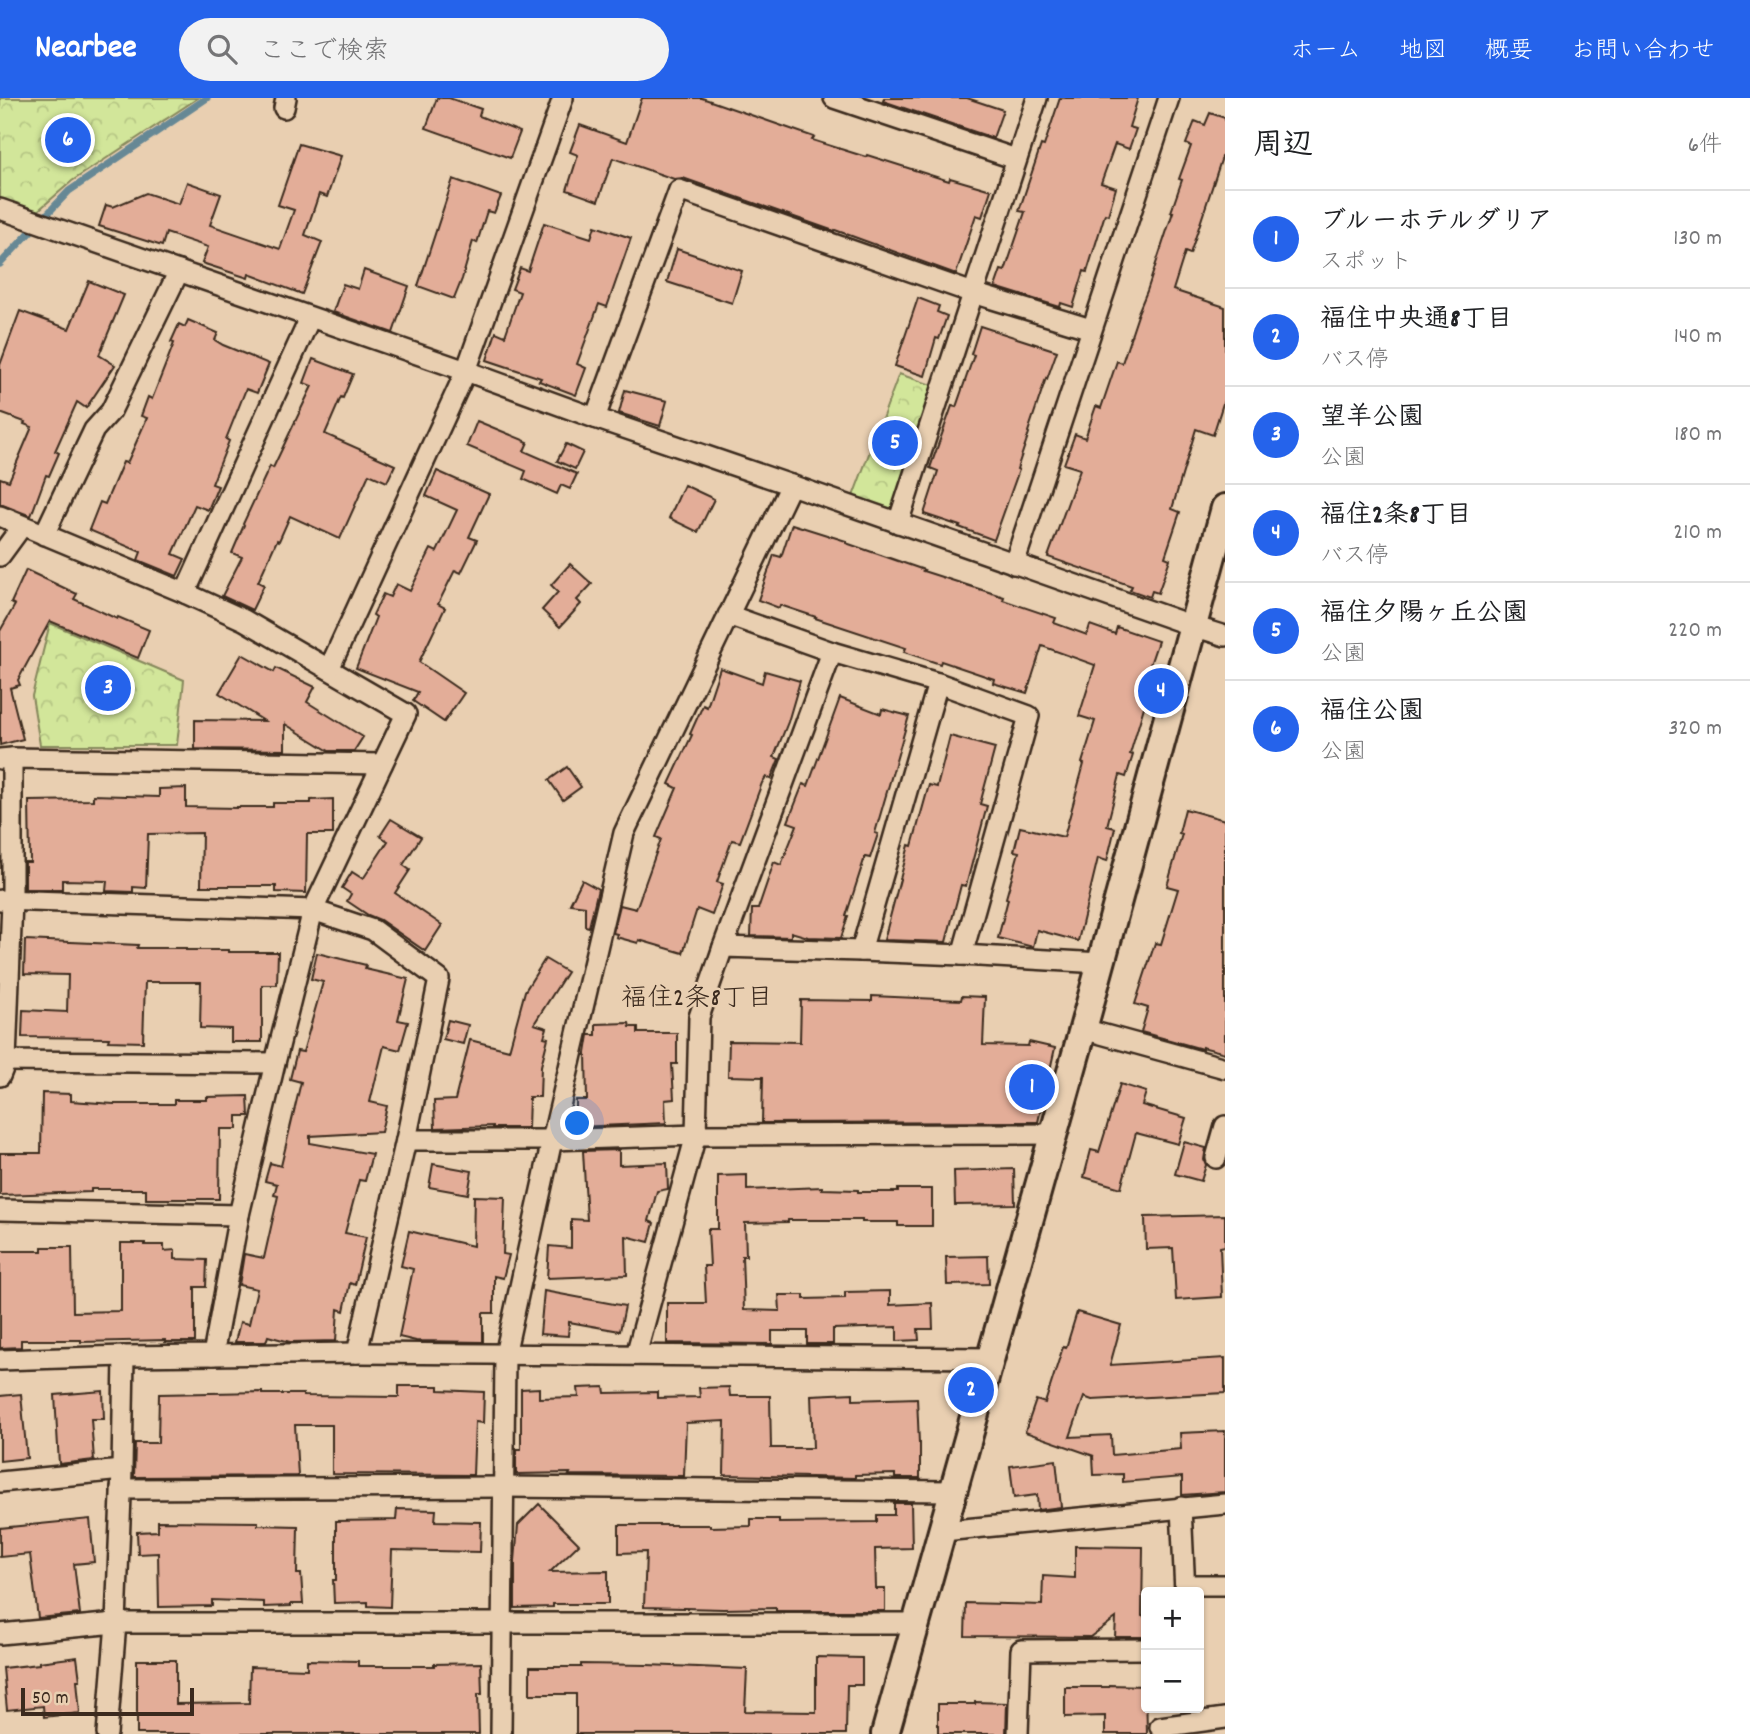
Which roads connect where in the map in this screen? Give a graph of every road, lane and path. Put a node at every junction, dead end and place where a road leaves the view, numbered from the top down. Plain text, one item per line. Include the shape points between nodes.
1 (563, 98) edge
2 (834, 98) edge
3 (1037, 98) edge
4 (1169, 98) edge
5 (1016, 159) junction
6 (0, 209) edge
7 (179, 271) junction
8 (973, 293) junction
9 (310, 318) junction
10 (1091, 329) junction
11 (466, 371) junction
12 (595, 418) junction
13 (791, 485) junction
14 (1225, 508) edge
15 (0, 516) edge
16 (898, 523) junction
17 (22, 526) junction
18 (44, 535) junction
19 (1221, 537) edge
20 (0, 556) edge
21 (1014, 564) junction
22 (186, 593) junction
23 (728, 615) junction
24 (1193, 626) junction
25 (1225, 636) edge
26 (832, 652) junction
27 (329, 668) junction
28 (938, 683) junction
29 (6, 759) edge
30 (382, 764) junction
31 (6, 900) edge
32 (313, 910) junction
33 (723, 947) junction
34 (862, 951) junction
35 (962, 955) junction
36 (1101, 963) junction
37 (1083, 1029) junction
38 (275, 1063) junction
39 (2, 1066) edge
40 (1225, 1068) edge
41 (1225, 1126) edge
42 (1054, 1134) junction
43 (696, 1135) junction
44 (406, 1140) junction
45 (552, 1140) junction
46 (1216, 1158) dead end
47 (0, 1210) edge
48 (239, 1215) junction
49 (357, 1353) junction
50 (213, 1355) junction
51 (505, 1355) junction
52 (124, 1356) junction
53 (636, 1356) junction
54 (991, 1358) junction
55 (0, 1360) edge
56 (121, 1480) junction
57 (0, 1482) edge
58 (503, 1487) junction
59 (954, 1491) junction
60 (1225, 1504) edge
61 (1181, 1507) junction
62 (943, 1531) junction
63 (1225, 1585) edge
64 (1185, 1587) edge
65 (1204, 1587) edge
66 (503, 1622) junction
67 (116, 1623) junction
68 (918, 1623) junction
69 (0, 1634) edge
70 (1141, 1649) edge
71 (1225, 1718) edge
72 (1161, 1723) edge
73 (107, 1734) edge
74 (501, 1734) edge
75 (885, 1734) edge
76 (1018, 1734) edge

1 - 11 street
2 - 5 street
3 - 5 street
4 - 10 street
5 - 8 street
6 - 7 street
7 - 9 street
7 - 18 street
8 - 10 street
8 - 12 street via 678,190
8 - 16 street
9 - 11 street
9 - 22 street
10 - 21 street
11 - 12 street
11 - 27 street
12 - 13 street
13 - 16 street
13 - 23 street
14 - 19 street
15 - 17 street
16 - 21 street
17 - 18 street
17 - 20 street
18 - 22 street
19 - 24 street
21 - 24 street
22 - 27 street
23 - 26 street
23 - 45 street via 624,833
24 - 25 street
24 - 36 street
26 - 28 street
26 - 33 street
27 - 30 street via 406,714
28 - 34 street
28 - 35 street via 1029,716
29 - 30 street
29 - 31 street
30 - 32 street
31 - 32 street
31 - 39 street
32 - 38 street
32 - 44 street via 373,930 439,979
33 - 34 street
33 - 43 street via 699,1017
34 - 35 street
35 - 36 street
36 - 37 street
37 - 40 street
37 - 42 street
38 - 39 street
38 - 48 street
41 - 46 street
42 - 43 street
42 - 54 street
43 - 45 street
43 - 53 street
44 - 45 street
44 - 49 street
45 - 51 street
47 - 48 street
48 - 50 street
49 - 50 street
49 - 51 street
50 - 52 street
51 - 53 street
51 - 58 street
52 - 55 street
52 - 56 street
53 - 54 street
54 - 59 street
56 - 57 street
56 - 58 street
56 - 67 street
58 - 59 street
58 - 66 street
59 - 62 street
60 - 61 street
61 - 62 street
61 - 64 street
62 - 68 street
63 - 65 street
66 - 67 street
66 - 68 street
66 - 74 street
67 - 69 street
67 - 73 street
68 - 75 street
70 - 76 street via 1021,1650
71 - 72 street

